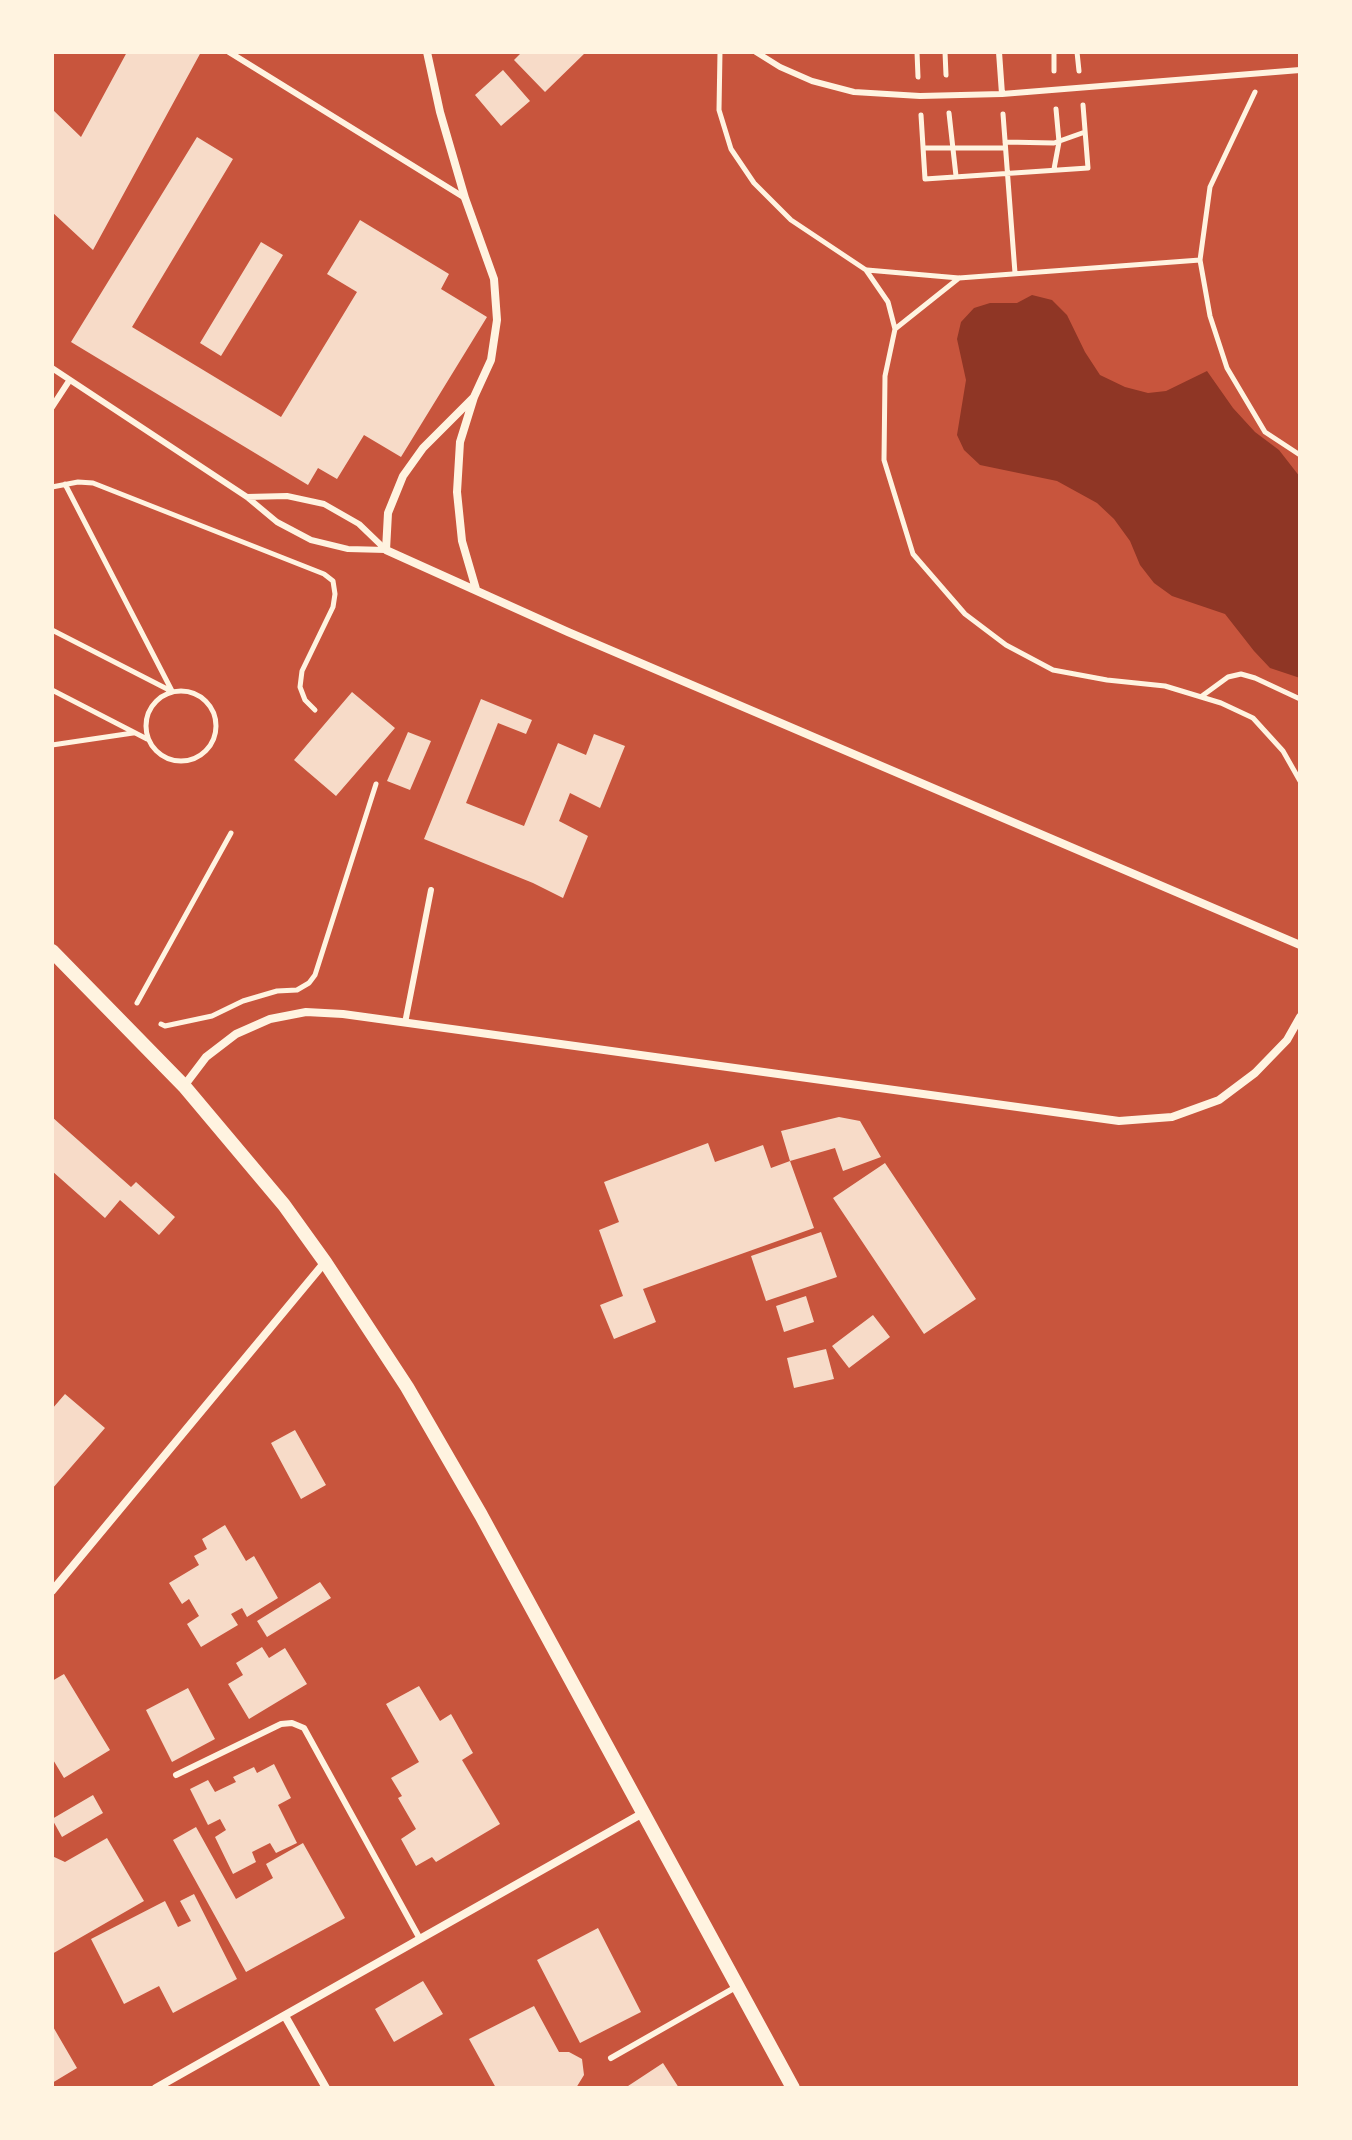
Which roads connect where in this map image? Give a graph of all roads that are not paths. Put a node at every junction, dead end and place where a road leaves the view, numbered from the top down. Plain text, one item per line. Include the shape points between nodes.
1 (229, 52) edge
2 (427, 52) edge
3 (756, 52) edge
4 (999, 52) edge
5 (1300, 70) edge
6 (1002, 94) junction
7 (465, 198) junction
8 (52, 368) edge
9 (69, 381) junction
10 (474, 397) junction
11 (52, 407) edge
12 (247, 497) junction
13 (386, 550) junction
14 (476, 589) junction
15 (431, 890) dead end
16 (1300, 945) edge
17 (52, 951) edge
18 (1300, 1017) edge
19 (405, 1023) junction
20 (184, 1086) junction
21 (325, 1262) junction
22 (52, 1591) edge
23 (176, 1775) dead end
24 (643, 1813) junction
25 (420, 1939) junction
26 (736, 1987) junction
27 (285, 2016) junction
28 (611, 2058) dead end
29 (156, 2088) edge
30 (326, 2088) edge
31 (793, 2088) edge

1 - 7 lane
2 - 7 street
3 - 6 lane via 812,81 854,92
4 - 6 lane
5 - 6 lane
7 - 10 street via 494,279 497,320 491,360
8 - 9 lane
9 - 11 lane
9 - 12 lane
10 - 13 street via 403,476 388,513
10 - 14 street via 460,442 457,492 462,541
12 - 13 lane via 277,522 311,540 348,549
12 - 13 lane via 287,496 324,504 359,524
13 - 14 street
14 - 16 street
15 - 19 lane
17 - 20 street
18 - 19 street via 1287,1040 1255,1073 1219,1100 1172,1117 1119,1121
19 - 20 street via 306,1012 270,1019 236,1034 206,1057
20 - 21 street
21 - 22 street
21 - 24 street via 407,1387 481,1515
23 - 25 lane via 281,1724 304,1728
24 - 25 street
24 - 26 street
25 - 27 street
26 - 28 lane
26 - 31 street
27 - 29 street
27 - 30 street

